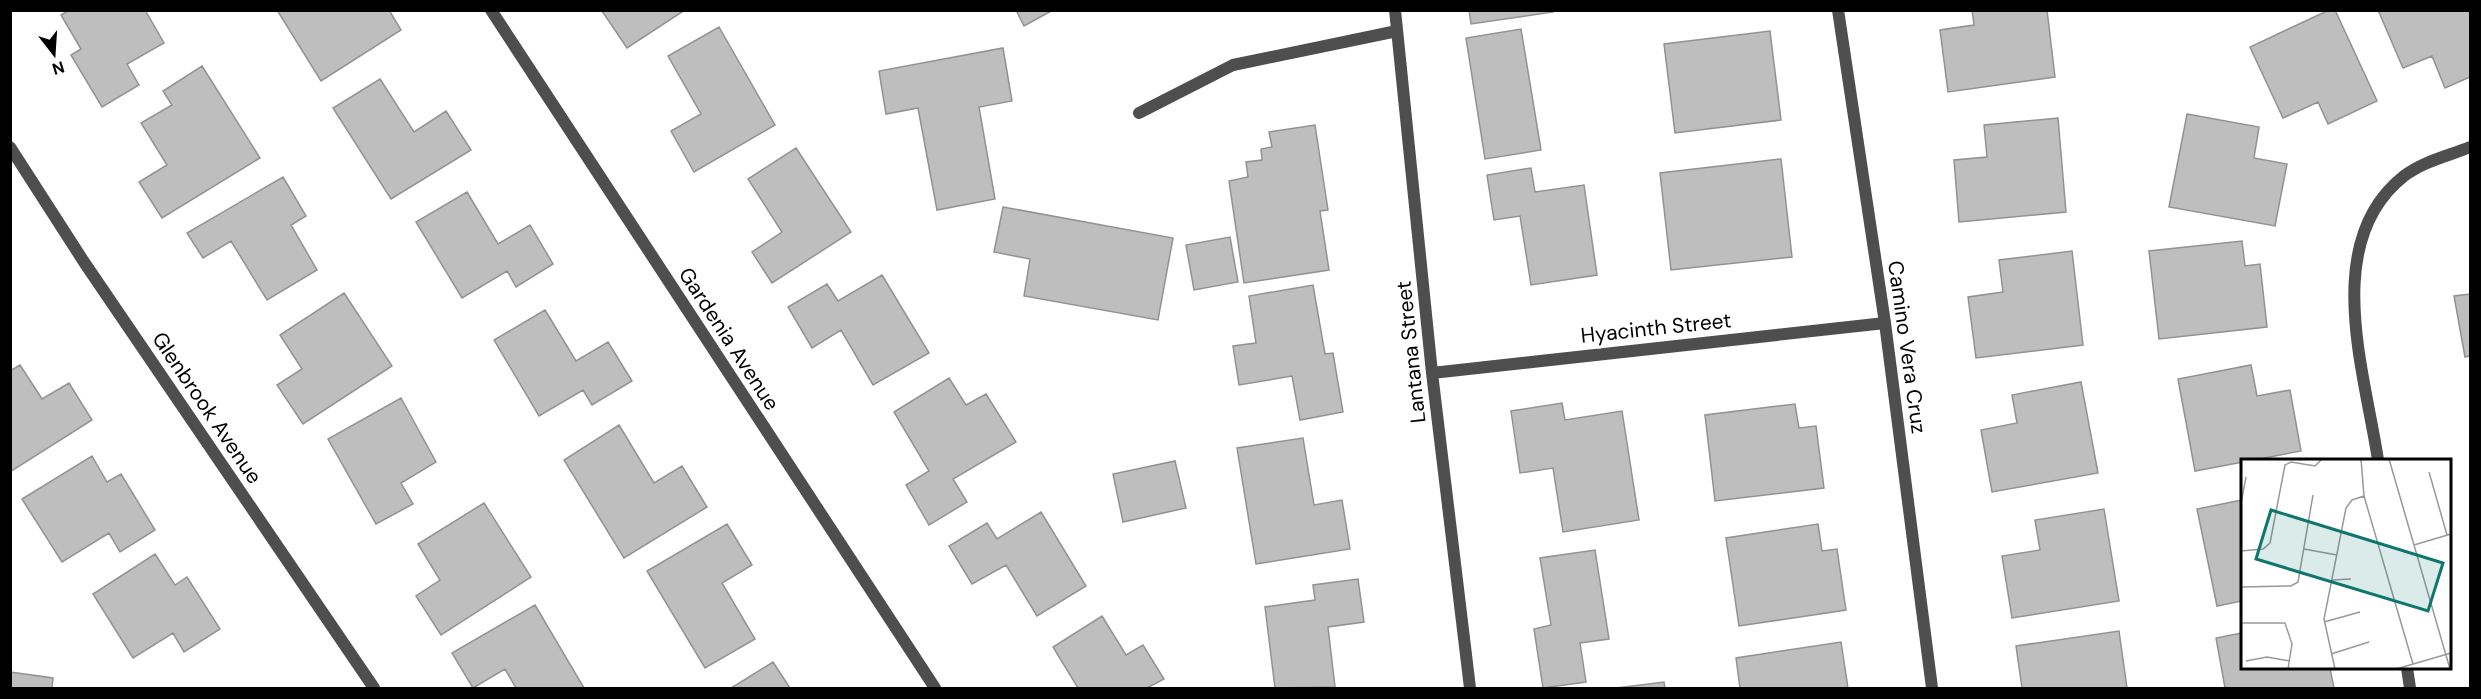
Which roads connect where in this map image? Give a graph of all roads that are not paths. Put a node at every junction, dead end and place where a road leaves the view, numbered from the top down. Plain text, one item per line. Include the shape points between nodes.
1 (491, 10) edge
2 (1395, 10) edge
3 (1838, 10) edge
4 (1397, 31) junction
5 (1139, 113) dead end
6 (10, 147) edge
7 (2470, 147) edge
8 (1885, 323) junction
9 (1432, 373) junction
10 (2378, 459) edge
11 (2407, 669) edge
12 (374, 688) edge
13 (935, 688) edge
14 (1470, 688) edge
15 (1932, 688) edge
16 (2410, 688) edge

1 - 13 street, Gardenia Avenue
2 - 4 street, Lantana Street
3 - 8 street, Camino Vera Cruz
4 - 5 street via 1233,65
4 - 9 street, Lantana Street
6 - 12 street, Glenbrook Avenue
7 - 10 street via 2428,161 2404,176 2365,224 2356,260 2354,308
8 - 9 street, Hyacinth Street
8 - 15 street, Camino Vera Cruz
9 - 14 street, Lantana Street
11 - 16 street

